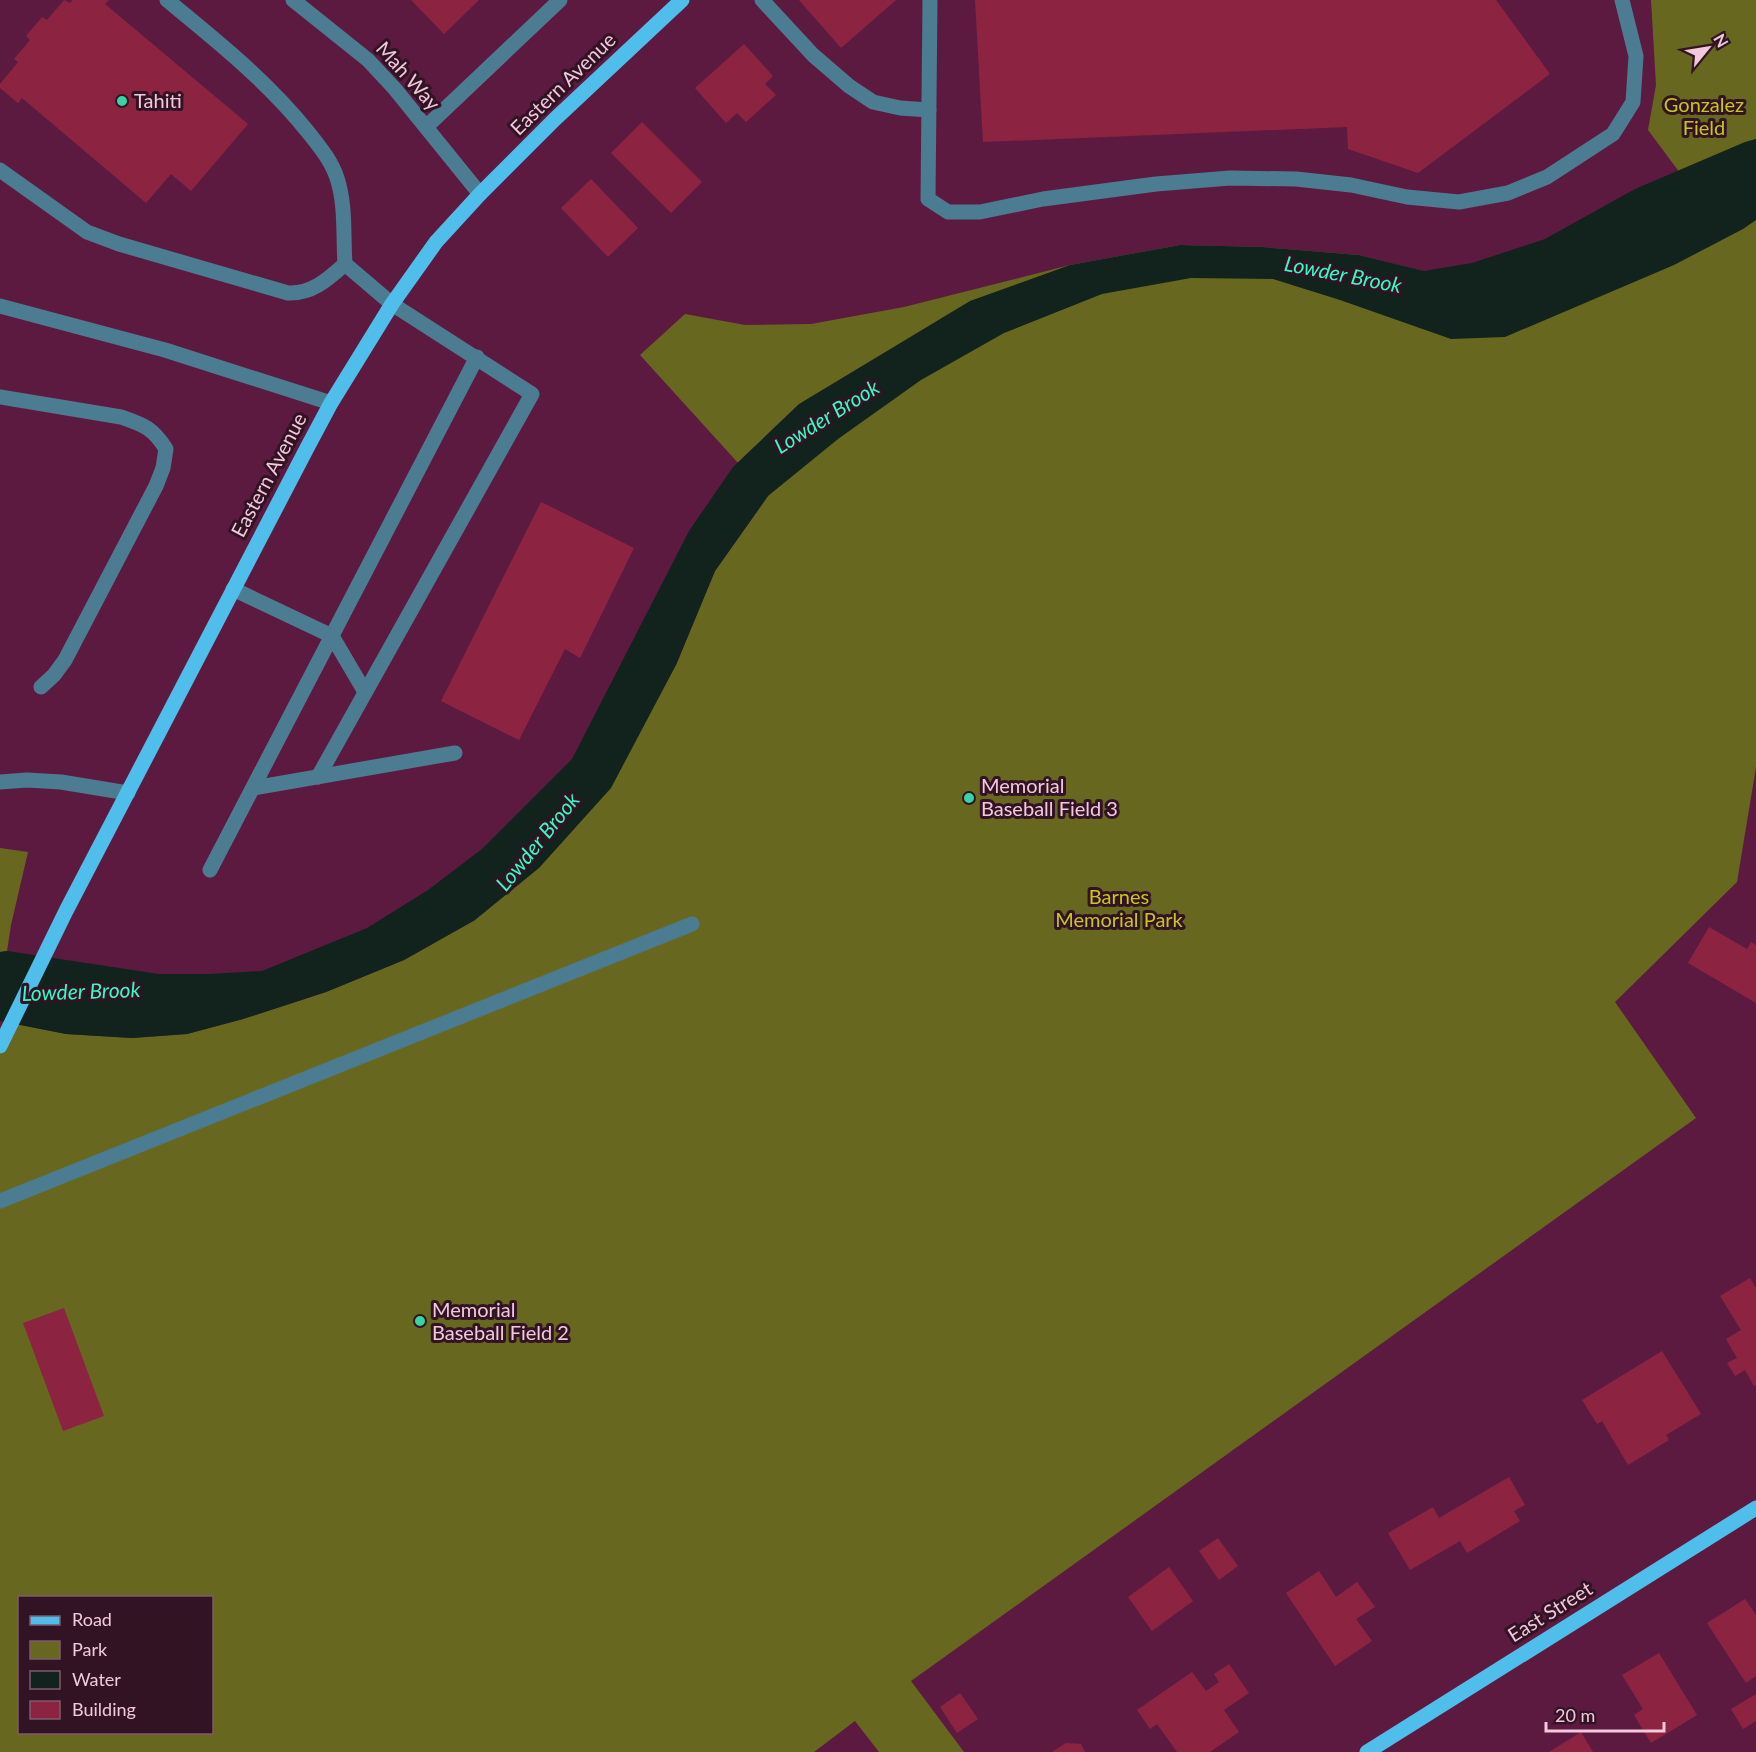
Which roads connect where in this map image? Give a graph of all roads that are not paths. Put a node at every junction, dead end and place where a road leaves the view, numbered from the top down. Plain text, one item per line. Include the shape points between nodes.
1 (167, 0) edge
2 (293, 0) edge
3 (560, 0) edge
4 (682, 0) edge
5 (762, 0) edge
6 (930, 0) edge
7 (1622, 0) edge
8 (929, 110) junction
9 (426, 127) junction
10 (0, 170) edge
11 (480, 194) junction
12 (345, 264) junction
13 (392, 304) junction
14 (0, 306) edge
15 (477, 357) junction
16 (0, 397) edge
17 (331, 403) junction
18 (233, 589) junction
19 (332, 636) junction
20 (41, 687) dead end
21 (365, 692) junction
22 (455, 753) dead end
23 (318, 777) junction
24 (0, 782) edge
25 (253, 788) junction
26 (128, 793) junction
27 (210, 870) dead end
28 (692, 924) dead end
29 (2, 1043) edge
30 (0, 1201) edge
31 (1756, 1508) edge
32 (1367, 1752) edge

1 - 12 street via 264,82 329,159 340,188
2 - 9 street, Mah Way via 368,60
3 - 9 street
4 - 11 main road, Eastern Avenue
5 - 8 street via 813,54 873,102
6 - 8 street
7 - 8 street via 1636,56 1633,102 1613,134 1547,177 1508,194 1459,202 1296,179 1230,178 1133,187 980,212 948,212 928,199
9 - 11 street, Mah Way
10 - 12 street via 87,232 288,293 316,287
11 - 13 main road, Eastern Avenue via 436,242
12 - 13 street
13 - 15 street
13 - 17 main road, Eastern Avenue
14 - 17 street via 165,350
15 - 19 street
15 - 21 street via 532,394
16 - 20 street via 120,417 156,434 166,449 156,486 106,582 65,660
17 - 18 main road, Eastern Avenue
18 - 19 street
18 - 26 main road, Eastern Avenue
19 - 21 street
19 - 25 street
21 - 23 street
22 - 23 street
23 - 25 street
24 - 26 street via 61,782
25 - 27 street
26 - 29 main road, Eastern Avenue
28 - 30 street
31 - 32 main road, East Street

